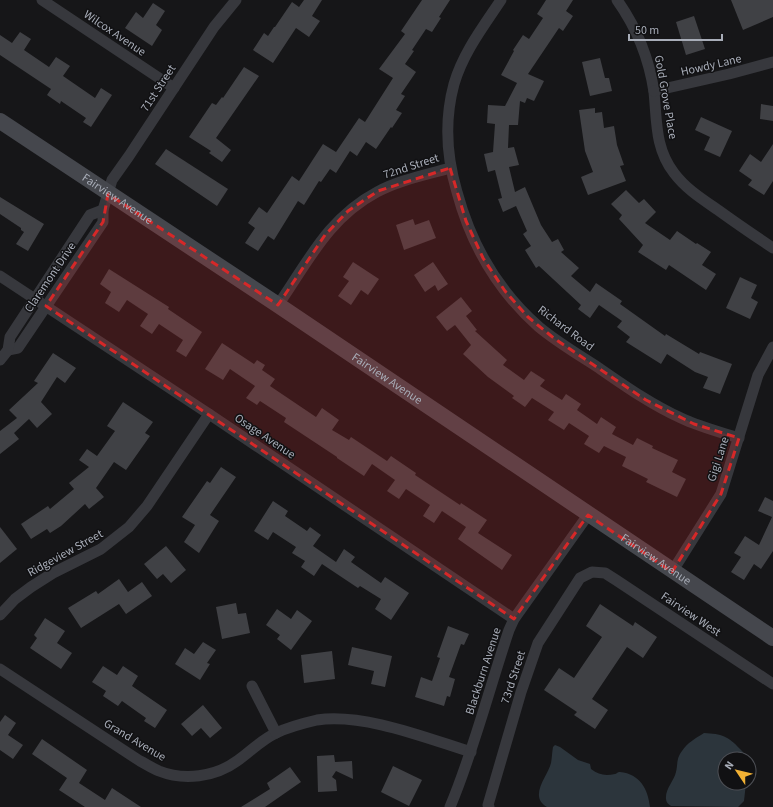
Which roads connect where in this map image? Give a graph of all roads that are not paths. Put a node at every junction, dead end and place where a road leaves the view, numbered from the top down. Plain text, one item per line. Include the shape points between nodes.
1 (42, 0) edge
2 (236, 0) edge
3 (501, 0) edge
4 (617, 0) edge
5 (773, 62) edge
6 (174, 88) junction
7 (654, 91) junction
8 (0, 121) edge
9 (450, 168) junction
10 (108, 194) junction
11 (103, 210) junction
12 (773, 248) edge
13 (0, 276) edge
14 (35, 299) junction
15 (278, 305) junction
16 (46, 306) junction
17 (773, 347) edge
18 (8, 350) junction
19 (0, 360) edge
20 (209, 414) junction
21 (739, 438) junction
22 (588, 515) junction
23 (592, 572) joint
24 (672, 572) junction
25 (0, 615) edge
26 (514, 619) junction
27 (773, 638) edge
28 (0, 670) edge
29 (773, 684) edge
30 (252, 686) dead end
31 (276, 733) junction
32 (471, 752) junction
33 (450, 807) edge
34 (489, 807) edge

1 - 6 street, Wilcox Avenue
2 - 6 street, 71st Street via 214,27
3 - 9 street, 72nd Street via 466,54 454,84 447,122
4 - 7 street, Gold Grove Place via 642,44
5 - 7 street, Howdy Lane
6 - 10 street, 71st Street via 112,180
7 - 12 street, Gold Grove Place via 658,138 673,172 689,190
8 - 10 street, Fairview Avenue
9 - 15 street, 72nd Street via 383,189 348,211 325,235
9 - 21 street, Richard Road via 466,221 483,258 505,291 528,317 555,339 646,400 688,421
10 - 11 street, Claremont Drive
10 - 15 street, Fairview Avenue
11 - 14 street, Claremont Drive via 90,215
11 - 16 street, Claremont Drive via 103,222
13 - 14 street, Osage Avenue
14 - 16 street, Osage Avenue
14 - 18 street, Claremont Drive via 10,337
15 - 22 street, Fairview Avenue
16 - 18 street, Claremont Drive via 18,348
16 - 20 street, Osage Avenue
17 - 21 street, Gigi Lane via 758,375
18 - 19 street, Claremont Drive
20 - 25 street, Ridgeview Street via 147,506 129,527 101,549 42,579 15,599
20 - 26 street, Osage Avenue
21 - 24 street, Gigi Lane via 721,494
22 - 24 street, Fairview Avenue
22 - 26 street, Blackburn Avenue
23 - 29 street, Fairview West via 605,573
23 - 34 street, 73rd Street via 580,578 538,643
24 - 27 street, Fairview Avenue
26 - 32 street, Blackburn Avenue via 503,646
28 - 31 street, Grand Avenue via 140,761 175,776 201,776 219,771
30 - 31 street
31 - 32 street, Grand Avenue via 318,720 358,720 388,726
32 - 33 street, Blackburn Avenue

